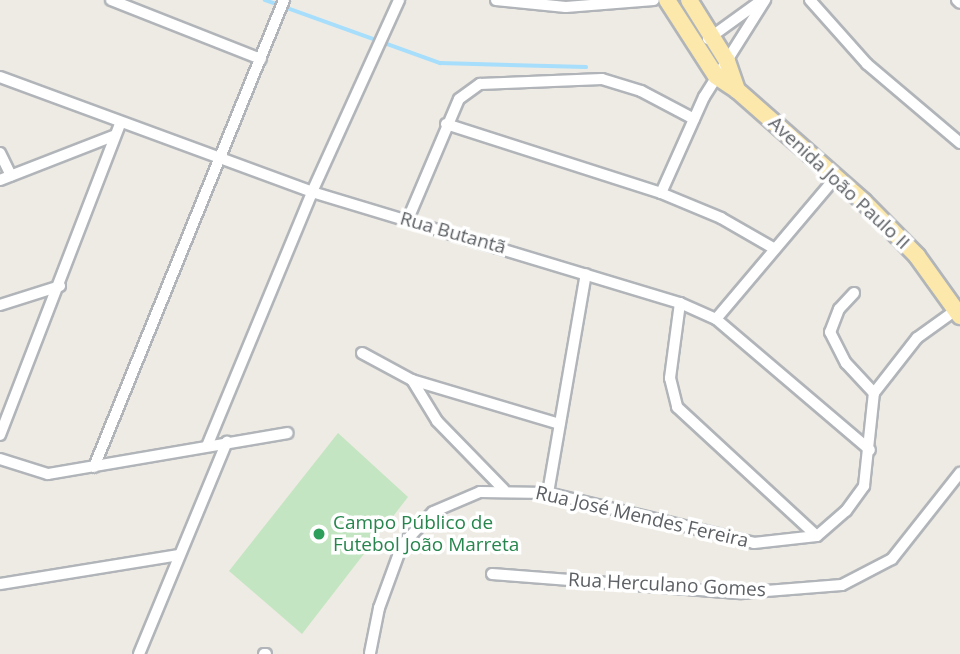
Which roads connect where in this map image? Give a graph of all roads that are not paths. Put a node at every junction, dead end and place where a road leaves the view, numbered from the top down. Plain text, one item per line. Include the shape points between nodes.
1 (111, 0) edge
2 (284, 0) edge
3 (399, 0) edge
4 (496, 0) edge
5 (654, 0) edge
6 (667, 0) edge
7 (689, 0) edge
8 (763, 0) edge
9 (810, 0) edge
10 (712, 36) junction
11 (697, 47) junction
12 (261, 59) junction
13 (727, 61) junction
14 (716, 76) junction
15 (0, 77) edge
16 (737, 90) junction
17 (694, 119) junction
18 (120, 124) junction
19 (446, 124) junction
20 (113, 136) junction
21 (960, 143) edge
22 (0, 153) edge
23 (222, 161) junction
24 (11, 176) junction
25 (836, 177) junction
26 (0, 180) edge
27 (312, 192) junction
28 (661, 193) junction
29 (408, 219) junction
30 (775, 249) junction
31 (586, 274) junction
32 (60, 286) junction
33 (854, 293) dead end
34 (680, 303) junction
35 (0, 305) edge
36 (958, 313) edge
37 (716, 320) junction
38 (362, 353) dead end
39 (412, 380) junction
40 (874, 393) junction
41 (560, 424) junction
42 (288, 433) dead end
43 (0, 435) edge
44 (227, 442) junction
45 (207, 446) junction
46 (870, 450) junction
47 (0, 459) edge
48 (94, 467) junction
49 (960, 473) edge
50 (504, 490) junction
51 (548, 493) junction
52 (817, 536) junction
53 (179, 555) junction
54 (492, 574) dead end
55 (0, 584) edge
56 (370, 653) edge
57 (139, 654) edge
58 (364, 654) edge
59 (384, 654) edge

1 - 12 street
2 - 12 street
3 - 27 street
4 - 5 street via 566,7
6 - 11 main road, Avenida João Paulo II
7 - 10 main road, Avenida João Paulo II
8 - 10 street
8 - 13 street
9 - 21 street via 867,64
10 - 11 street
10 - 13 main road, Avenida João Paulo II
11 - 14 main road, Avenida João Paulo II
12 - 23 street
13 - 14 street
13 - 16 main road, Avenida João Paulo II
14 - 16 main road, Avenida João Paulo II
14 - 17 street
15 - 18 street, Rua Butantã
16 - 25 main road, Avenida João Paulo II
17 - 19 street via 623,83 580,77 480,84 459,99
17 - 28 street
18 - 20 street
18 - 23 street, Rua Butantã
19 - 28 street
19 - 29 street
20 - 24 street
20 - 32 street via 92,207
22 - 24 street
23 - 27 street, Rua Butantã
23 - 48 street via 186,235
24 - 26 street
25 - 30 street
25 - 36 main road, Avenida João Paulo II via 917,256
27 - 29 street, Rua Butantã
27 - 45 street
28 - 30 street via 721,218
29 - 31 street, Rua Butantã
30 - 37 street
31 - 34 street, Rua Butantã
31 - 41 street
32 - 35 street
32 - 43 street
33 - 40 street via 839,309 830,332 846,363
34 - 37 street, Rua Butantã
34 - 52 street via 670,378 672,398 697,428
36 - 40 street via 918,338
37 - 46 street, Rua Butantã
38 - 39 street
39 - 41 street
39 - 50 street via 437,421
40 - 46 street
41 - 51 street
42 - 44 street
44 - 45 street
44 - 53 street
45 - 48 street
46 - 52 street via 859,495
47 - 48 street via 48,474
49 - 54 street, Rua Herculano Gomes via 892,559 842,584 741,593
50 - 51 street, Rua José Mendes Fereira
50 - 56 street, Rua José Mendes Fereira via 480,492 449,503 423,520 407,538 393,563
51 - 52 street, Rua José Mendes Fereira via 754,543
53 - 55 street
53 - 57 street
56 - 58 street
56 - 59 street

